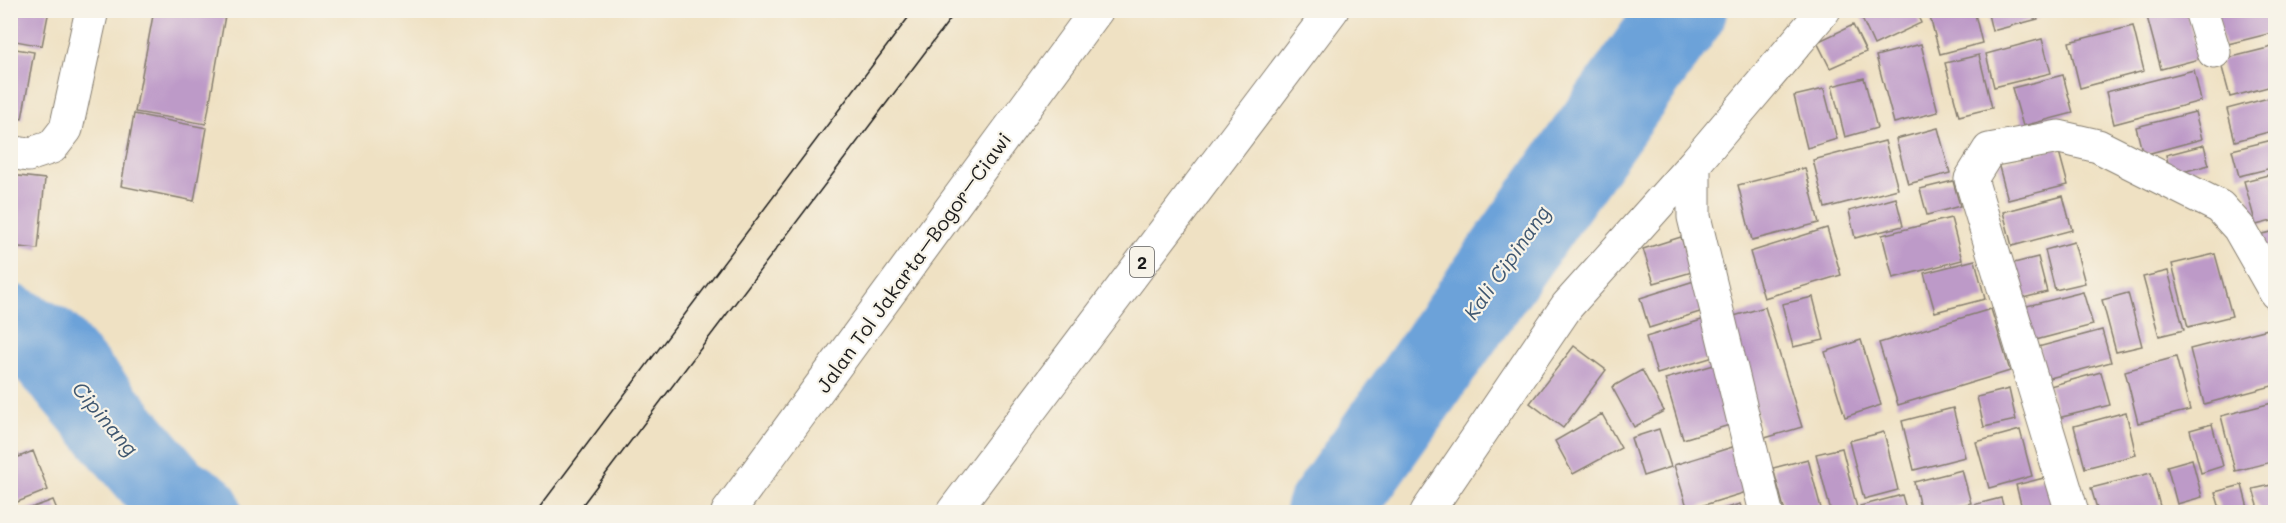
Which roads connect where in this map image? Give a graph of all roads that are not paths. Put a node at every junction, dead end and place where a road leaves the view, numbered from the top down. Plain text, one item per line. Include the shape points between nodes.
1 (92, 10) edge
2 (1097, 10) edge
3 (1332, 10) edge
4 (1824, 10) edge
5 (2201, 10) edge
6 (2214, 52) dead end
7 (10, 152) edge
8 (1694, 164) junction
9 (2276, 293) edge
10 (728, 513) edge
11 (952, 513) edge
12 (1427, 513) edge
13 (1766, 513) edge
14 (2072, 513) edge

1 - 7 main road via 66,129 52,147 28,155
2 - 10 main road, Jalan Tol Jakarta–Bogor–Ciawi
3 - 11 main road, 2
4 - 8 main road
5 - 6 main road
8 - 12 main road via 1567,306
8 - 13 main road via 1694,217
9 - 14 main road via 2239,228 2220,207 2098,146 2058,137 1989,150 1971,179

